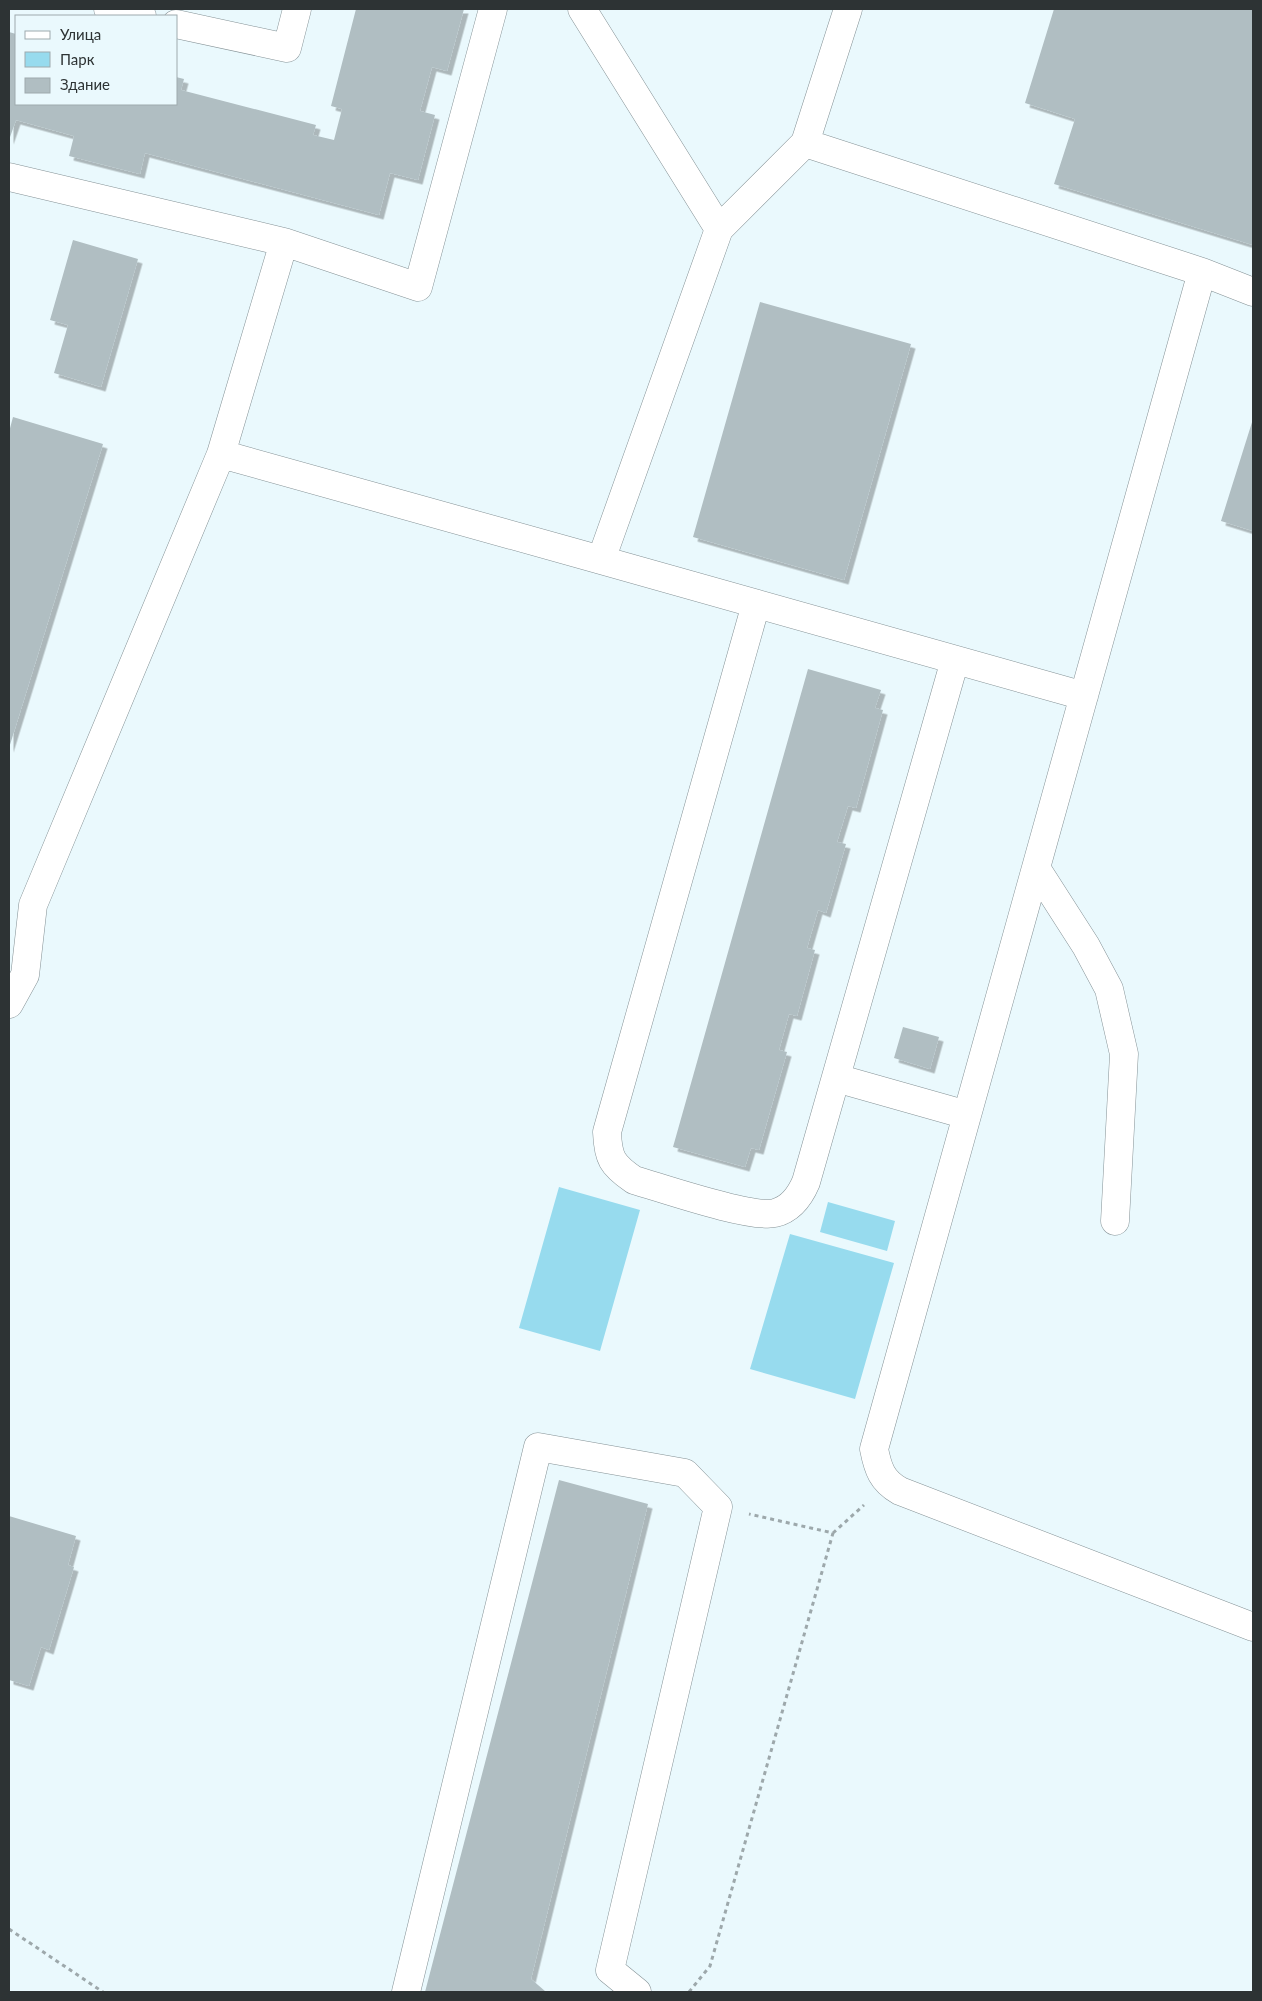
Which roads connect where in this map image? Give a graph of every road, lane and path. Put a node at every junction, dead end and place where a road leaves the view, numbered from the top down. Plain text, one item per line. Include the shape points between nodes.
1 (108, 9) edge
2 (297, 9) edge
3 (493, 9) edge
4 (582, 9) edge
5 (848, 9) edge
6 (137, 15) edge
7 (178, 24) edge
8 (805, 143) junction
9 (9, 177) edge
10 (719, 229) junction
11 (284, 242) junction
12 (1202, 272) junction
13 (1253, 292) edge
14 (221, 454) junction
15 (601, 560) junction
16 (756, 604) junction
17 (954, 660) junction
18 (1084, 696) junction
19 (1036, 868) junction
20 (9, 1004) edge
21 (836, 1078) junction
22 (967, 1115) junction
23 (1116, 1221) dead end
24 (887, 1484) junction
25 (718, 1507) junction
26 (833, 1533) junction
27 (1253, 1627) edge
28 (9, 1929) edge
29 (102, 1992) edge
30 (406, 1992) edge
31 (637, 1992) edge
32 (689, 1992) edge

1 - 6 lane
2 - 7 lane via 287,48
3 - 11 lane via 418,287
4 - 10 lane
5 - 8 lane
8 - 10 lane
8 - 12 lane
9 - 11 lane
10 - 15 lane
11 - 14 lane
12 - 13 lane
12 - 18 lane
14 - 15 lane
14 - 20 lane via 33,905 24,975
15 - 16 lane
16 - 17 lane
16 - 21 lane via 606,1132 608,1152 618,1169 634,1180 752,1213 775,1213 798,1200
17 - 18 lane
17 - 21 lane
18 - 19 lane
19 - 22 lane
19 - 23 lane via 1086,946 1109,989 1124,1054
21 - 22 lane
22 - 24 lane via 874,1450 878,1470
24 - 26 path
24 - 27 lane
25 - 26 path
25 - 30 lane via 684,1473 538,1447
25 - 31 lane via 610,1970
26 - 32 path via 710,1966
28 - 29 path

